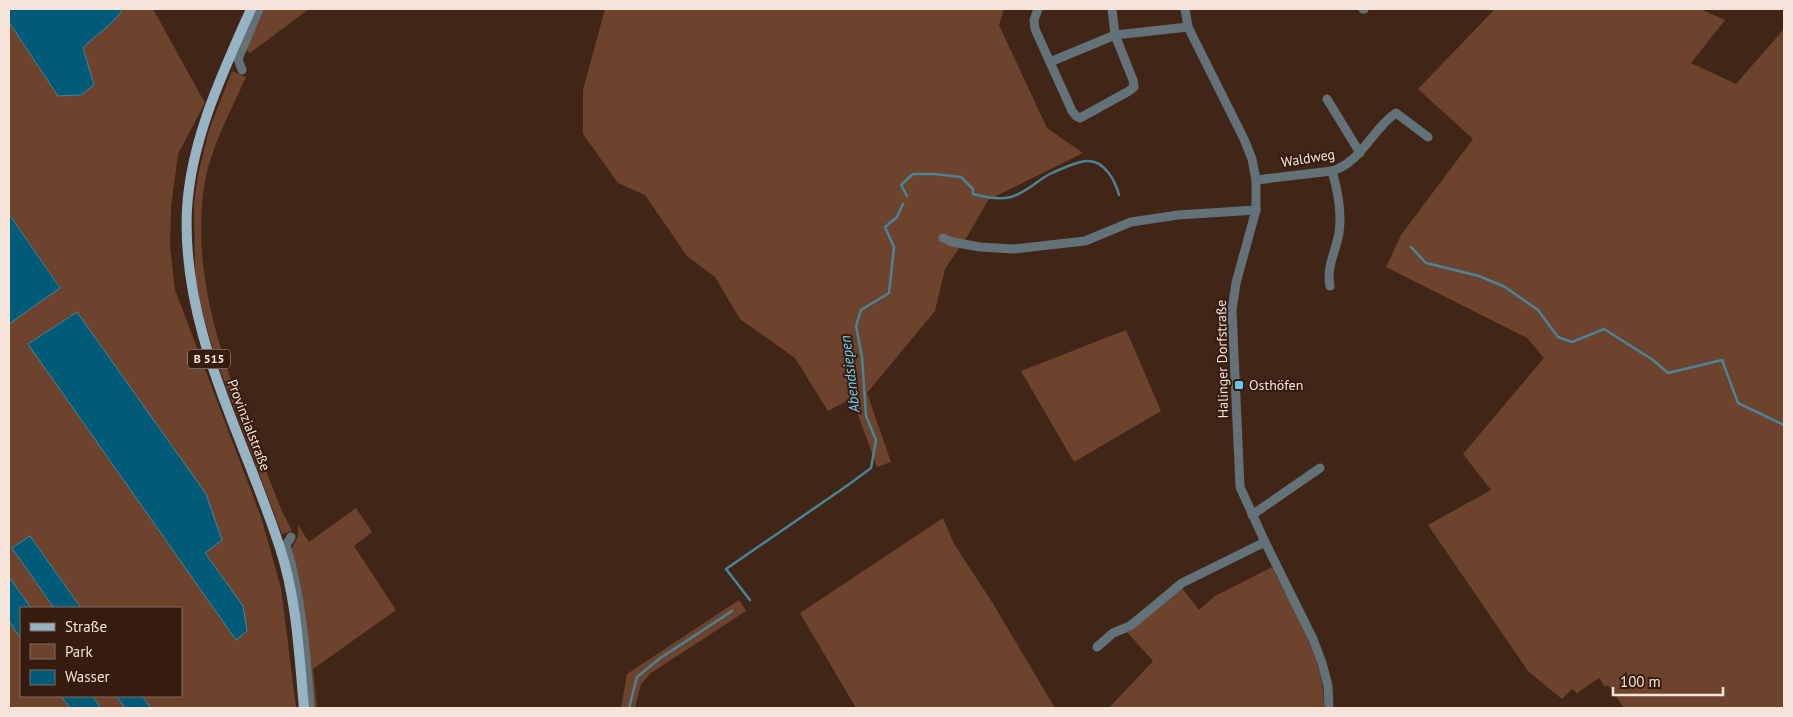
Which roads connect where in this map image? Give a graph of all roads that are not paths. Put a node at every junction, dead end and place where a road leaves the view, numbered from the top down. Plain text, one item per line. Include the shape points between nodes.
1 (251, 9) edge
2 (259, 9) edge
3 (1038, 9) edge
4 (1112, 9) edge
5 (1185, 9) edge
6 (1188, 27) junction
7 (1115, 35) junction
8 (1050, 62) junction
9 (242, 70) dead end
10 (1326, 99) dead end
11 (1428, 137) dead end
12 (1360, 153) junction
13 (1332, 171) junction
14 (1256, 180) junction
15 (1256, 210) junction
16 (943, 238) dead end
17 (1330, 286) dead end
18 (1320, 468) dead end
19 (1252, 515) junction
20 (291, 537) dead end
21 (1265, 542) junction
22 (1097, 647) dead end
23 (304, 708) edge
24 (310, 708) edge
25 (1329, 708) edge

1 - 23 main road, Provinzialstraße / B 515 via 217,90 195,156 188,208 189,278 210,359 280,549 297,627
2 - 9 street via 238,59
3 - 8 street via 1034,24
4 - 7 street
5 - 6 street, Halinger Dorfstraße
6 - 7 street
6 - 14 street, Halinger Dorfstraße via 1244,139
7 - 8 street
7 - 8 street via 1134,87 1083,117 1072,111
10 - 12 street, Waldweg
11 - 12 street, Waldweg via 1396,113
12 - 13 street, Waldweg via 1342,168
13 - 14 street, Waldweg
13 - 17 street via 1341,219 1328,275
14 - 15 street, Halinger Dorfstraße
15 - 16 street via 1150,219 1131,222 1085,241 1013,248 980,247
15 - 19 street, Halinger Dorfstraße via 1232,310 1240,487
18 - 19 street
19 - 21 street, Halinger Dorfstraße
20 - 24 street via 286,545 303,623
21 - 22 street via 1182,583 1130,626 1113,633
21 - 25 street, Halinger Dorfstraße via 1313,639 1328,686

